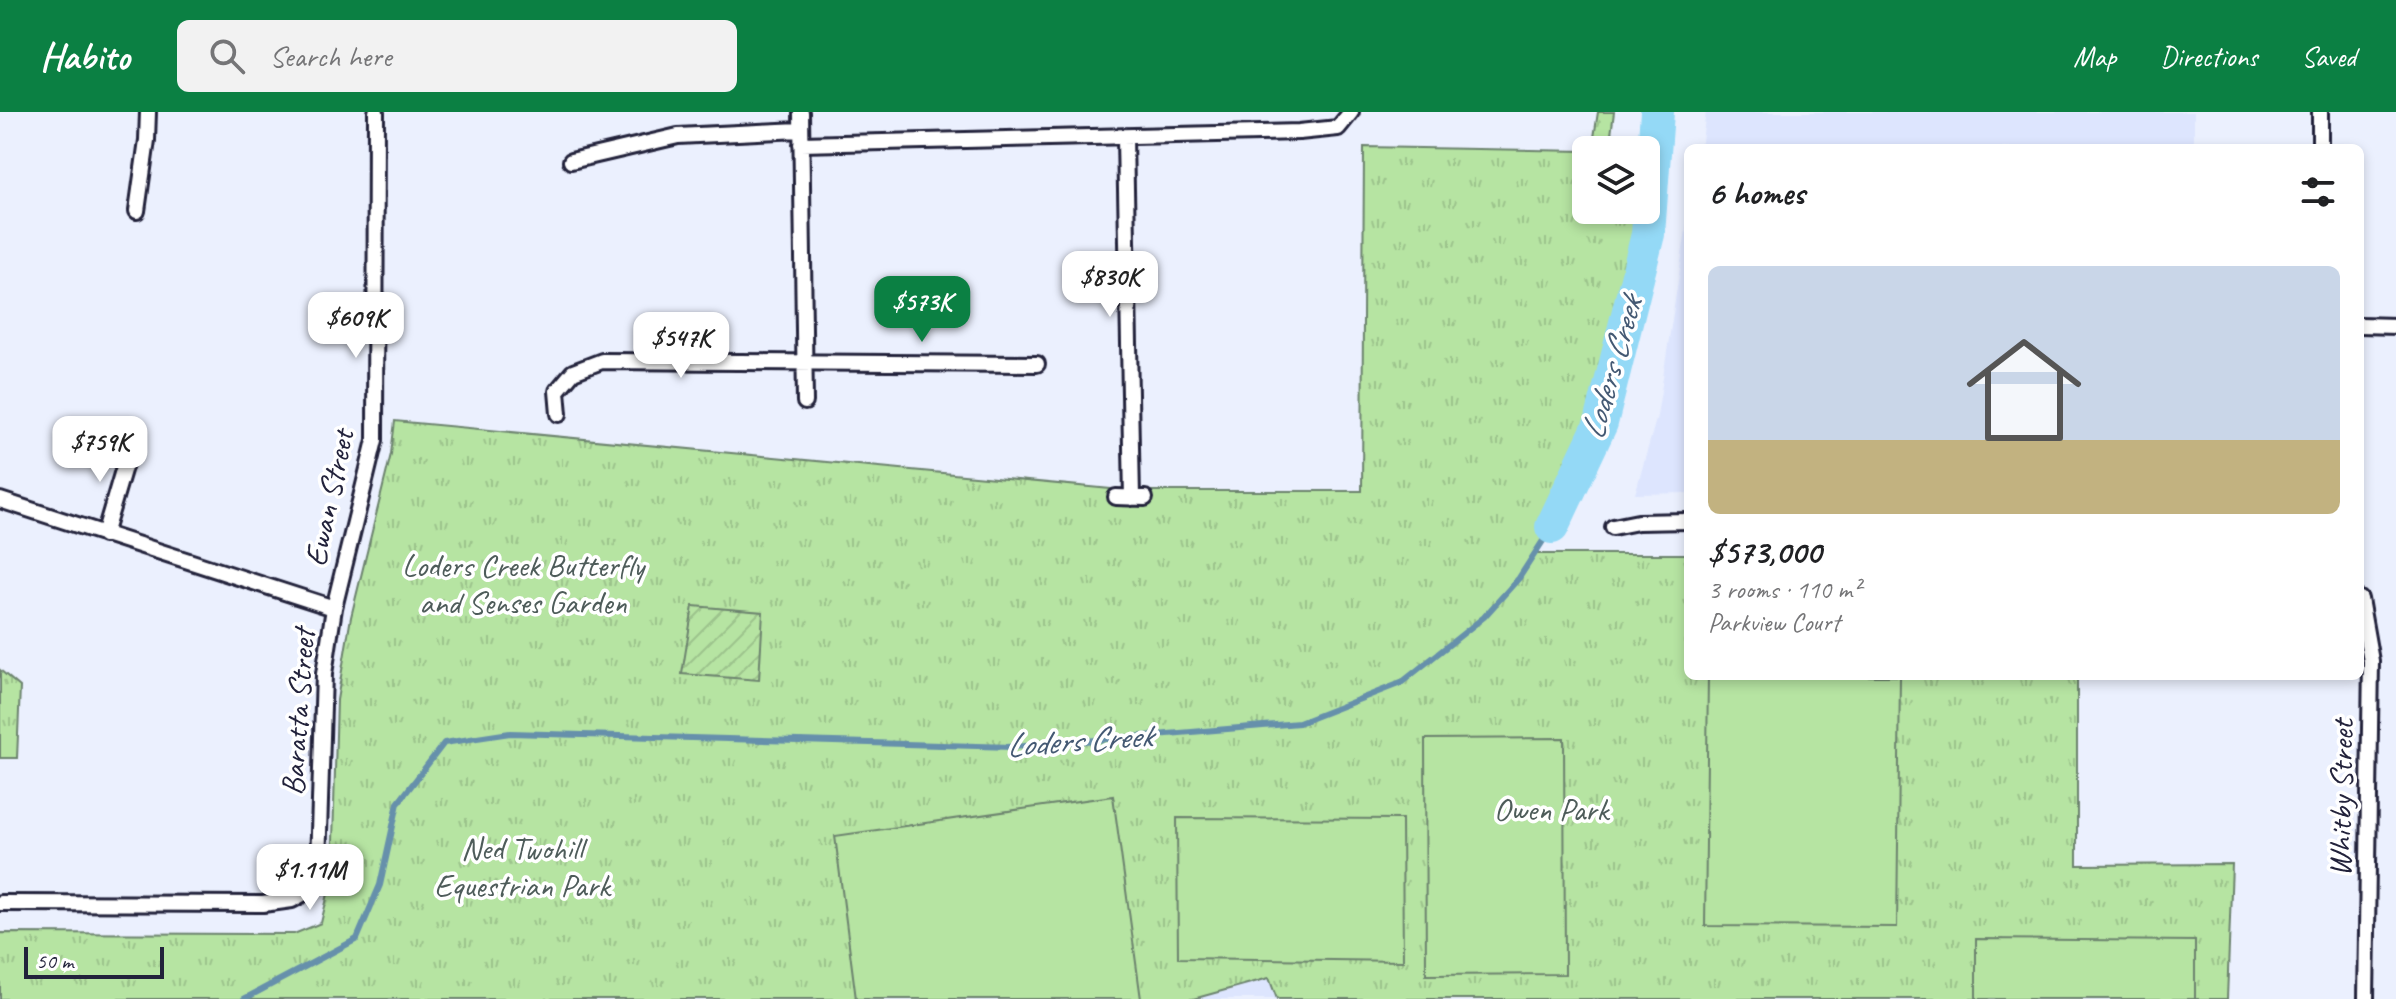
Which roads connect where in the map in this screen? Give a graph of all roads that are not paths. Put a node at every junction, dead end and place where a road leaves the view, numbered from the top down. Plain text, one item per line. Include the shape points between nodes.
1 (148, 112) edge
2 (376, 112) edge
3 (801, 112) edge
4 (1351, 112) edge
5 (2320, 112) edge
6 (801, 137) junction
7 (1125, 138) junction
8 (2320, 144) edge
9 (571, 161) dead end
10 (137, 211) dead end
11 (2364, 325) edge
12 (2396, 326) edge
13 (806, 362) junction
14 (1037, 364) dead end
15 (805, 402) dead end
16 (559, 414) dead end
17 (131, 443) dead end
18 (1116, 497) dead end
19 (0, 500) edge
20 (1684, 521) edge
21 (1613, 527) dead end
22 (104, 535) junction
23 (334, 608) junction
24 (2364, 622) edge
25 (0, 903) edge
26 (2366, 999) edge

1 - 10 street
2 - 23 street, Ewan Street via 375,440
3 - 6 street
4 - 7 street via 1338,128
5 - 8 street
6 - 7 street
6 - 9 street via 678,136
6 - 13 street
7 - 18 street via 1139,498
11 - 12 street
13 - 14 street
13 - 15 street
13 - 16 street via 602,361 573,372 557,391
17 - 22 street
19 - 22 street
20 - 21 street
22 - 23 street
23 - 25 street, Baratta Street via 324,676 318,864 308,891 292,900 263,904
24 - 26 street, Whitby Street via 2371,661

